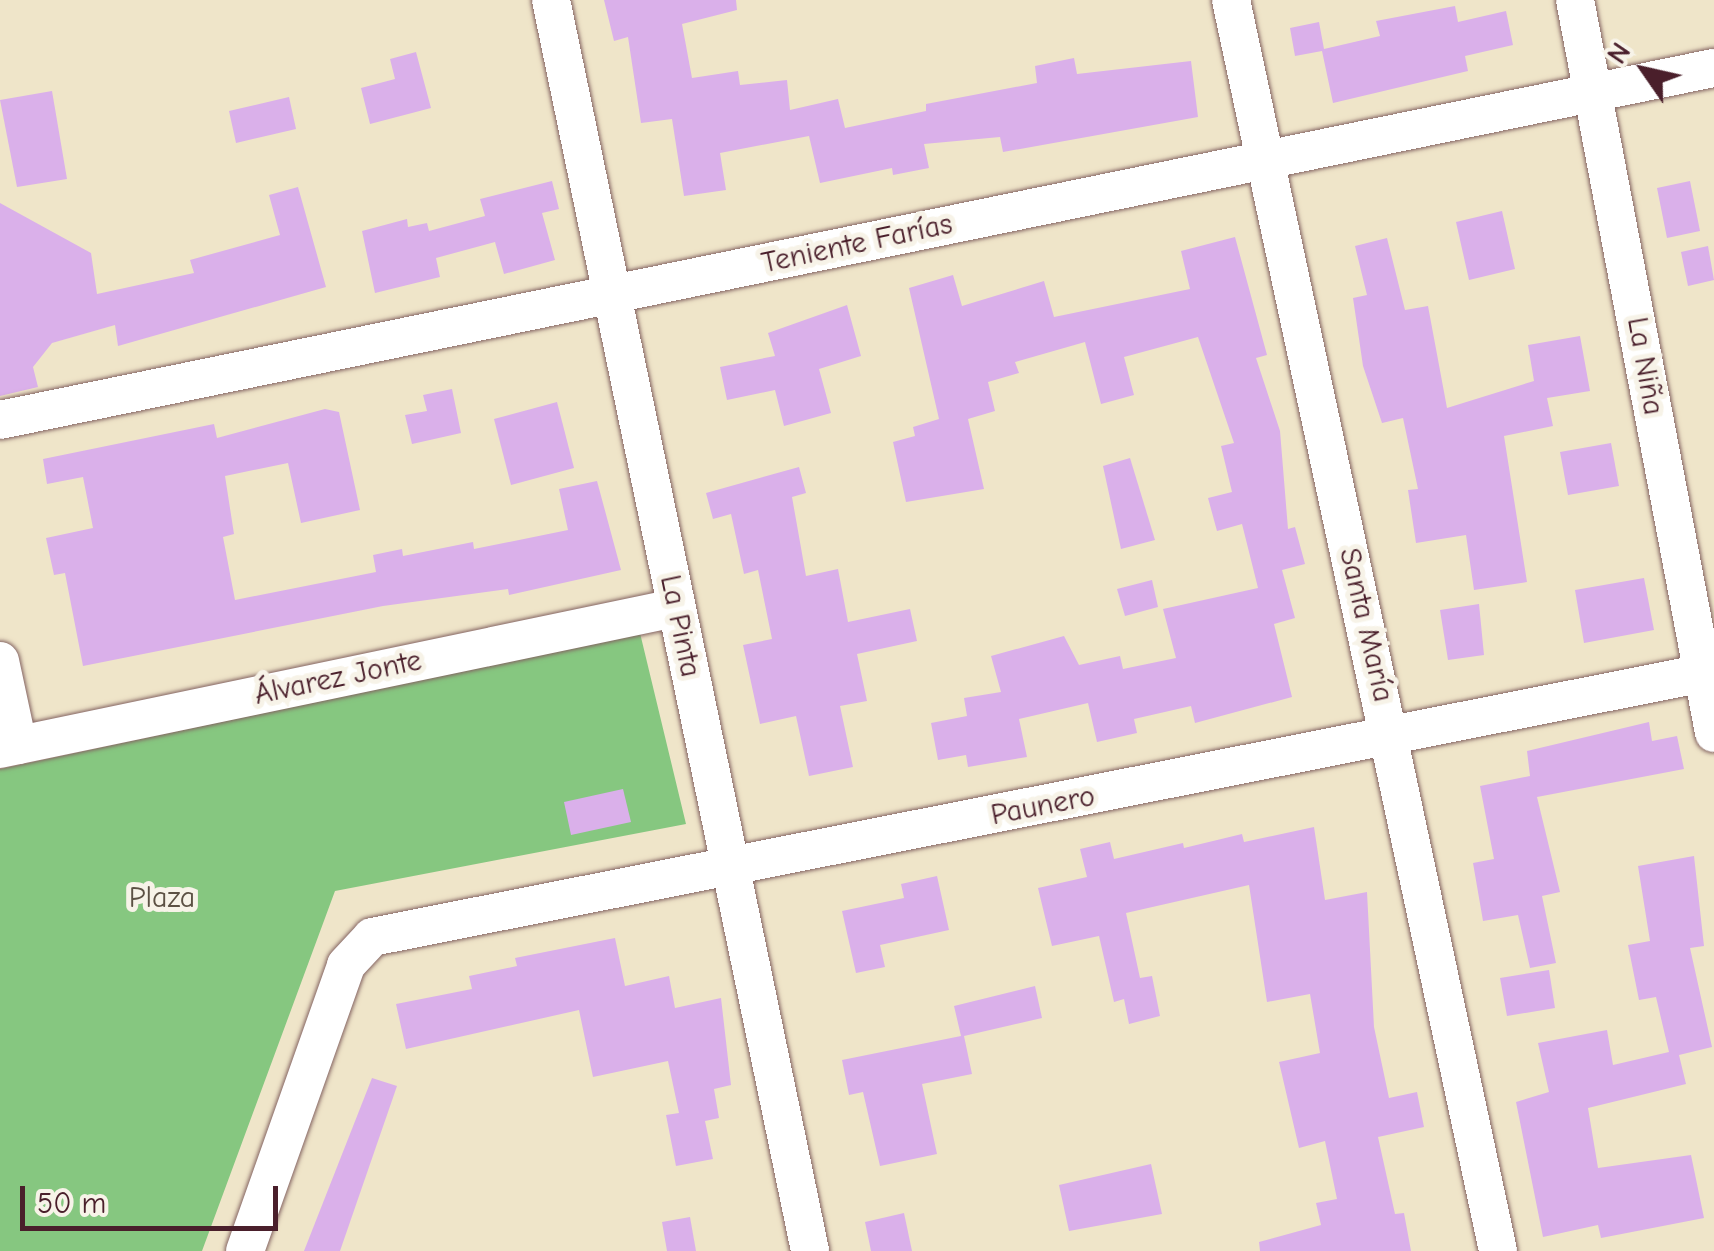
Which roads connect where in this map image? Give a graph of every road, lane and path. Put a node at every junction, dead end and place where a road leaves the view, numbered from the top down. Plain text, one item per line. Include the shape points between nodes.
1 (551, 0) edge
2 (1231, 0) edge
3 (1575, 0) edge
4 (1714, 68) edge
5 (1595, 93) junction
6 (1262, 158) junction
7 (611, 296) junction
8 (0, 420) edge
9 (675, 608) junction
10 (0, 661) edge
11 (1708, 673) edge
12 (1714, 733) edge
13 (1392, 737) junction
14 (9, 747) edge
15 (734, 868) junction
16 (245, 1251) edge
17 (810, 1251) edge
18 (1498, 1251) edge

1 - 7 street, La Pinta
2 - 6 street, Santa María
3 - 5 street, La Niña
4 - 5 street, Teniente Farías
5 - 6 street, Teniente Farías
5 - 11 street, La Niña
6 - 7 street, Teniente Farías
6 - 13 street, Santa María
7 - 8 street, Teniente Farías
7 - 9 street, La Pinta
9 - 14 street, Álvarez Jonte
9 - 15 street, La Pinta
10 - 14 street
11 - 12 street, La Niña
11 - 13 street, Paunero
13 - 15 street, Paunero
13 - 18 street, Santa María
15 - 16 street, Paunero via 372,937 346,965
15 - 17 street, La Pinta

